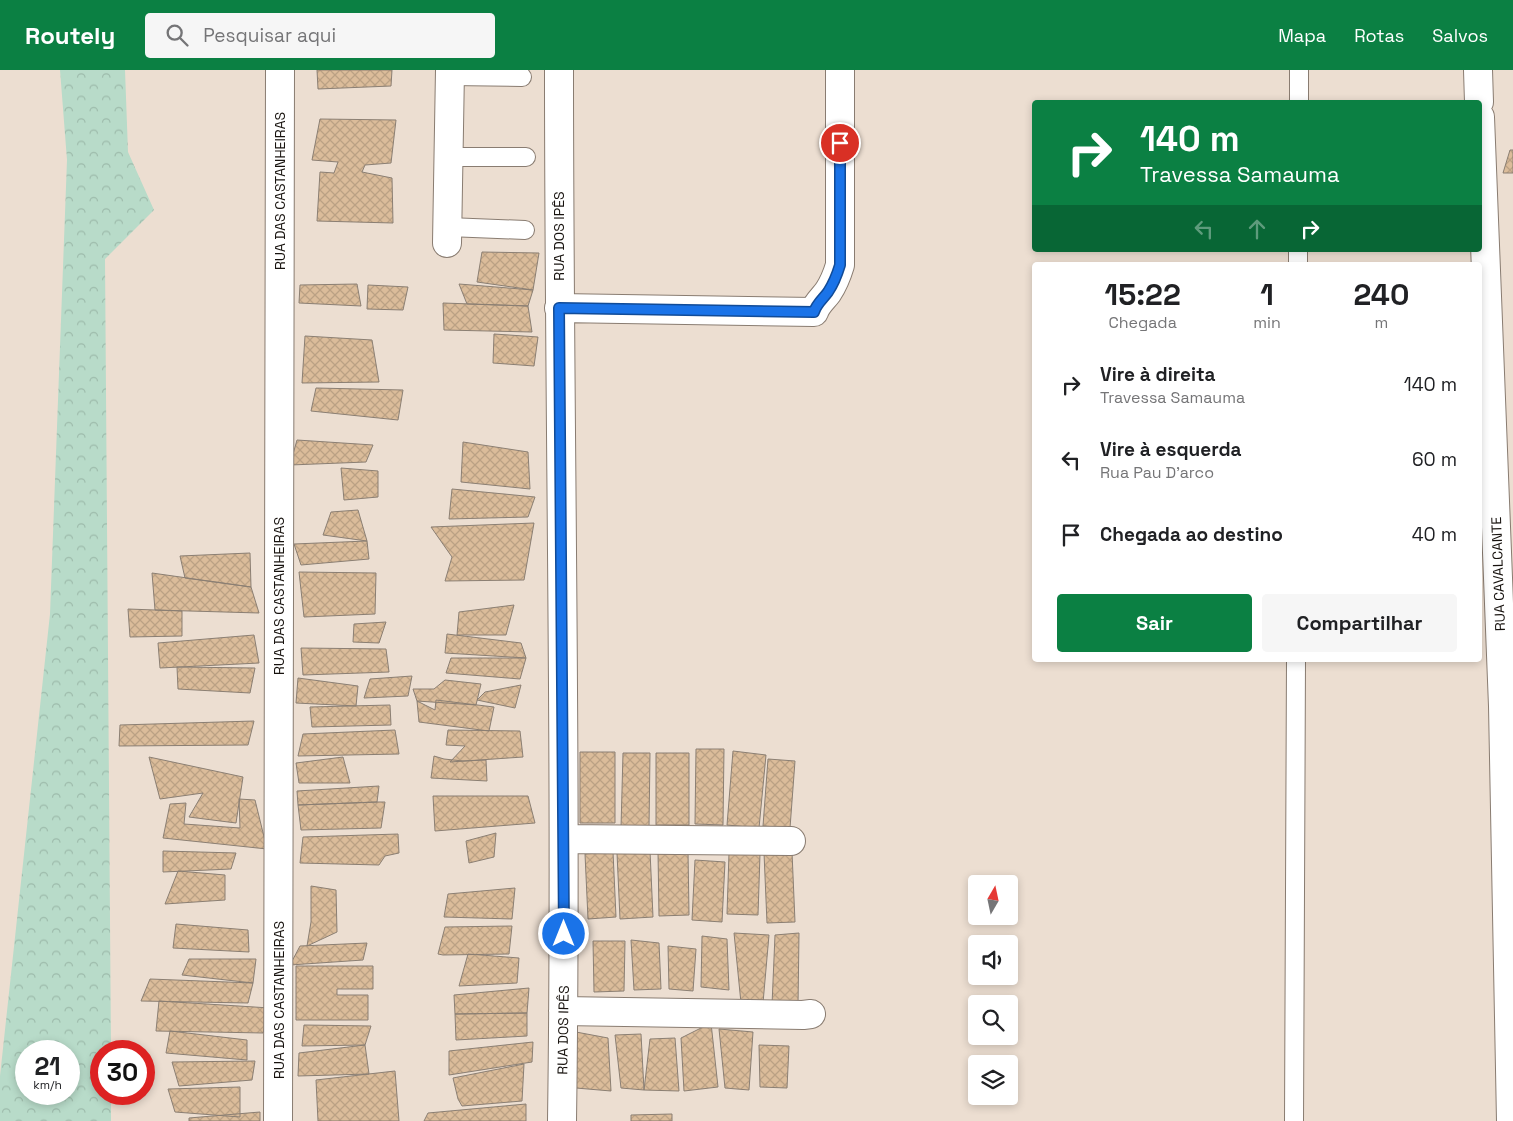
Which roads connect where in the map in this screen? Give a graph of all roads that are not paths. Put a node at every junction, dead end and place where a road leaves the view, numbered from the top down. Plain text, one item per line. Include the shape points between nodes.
1 (280, 70) edge
2 (559, 70) edge
3 (840, 70) edge
4 (1299, 70) edge
5 (1478, 70) edge
6 (450, 73) edge
7 (522, 77) dead end
8 (1299, 100) edge
9 (1479, 100) edge
10 (448, 157) junction
11 (526, 157) dead end
12 (1482, 162) edge
13 (525, 230) dead end
14 (448, 235) joint
15 (559, 308) junction
16 (1296, 662) edge
17 (1509, 769) edge
18 (564, 839) junction
19 (791, 840) dead end
20 (563, 1011) junction
21 (811, 1014) dead end
22 (278, 1121) edge
23 (562, 1121) edge
24 (1294, 1121) edge
25 (1511, 1121) edge

1 - 22 street, RUA DAS CASTANHEIRAS
2 - 15 street, RUA DOS IPÊS
3 - 15 street via 840,265 835,280 814,312
4 - 8 lane
5 - 9 street
6 - 7 lane
6 - 10 street
10 - 11 lane
10 - 14 street
12 - 17 street, RUA CAVALCANTE
13 - 14 lane
15 - 18 street, RUA DOS IPÊS
16 - 24 lane
17 - 25 street, RUA CAVALCANTE
18 - 19 street
18 - 20 street, RUA DOS IPÊS
20 - 21 street
20 - 23 street, RUA DOS IPÊS

